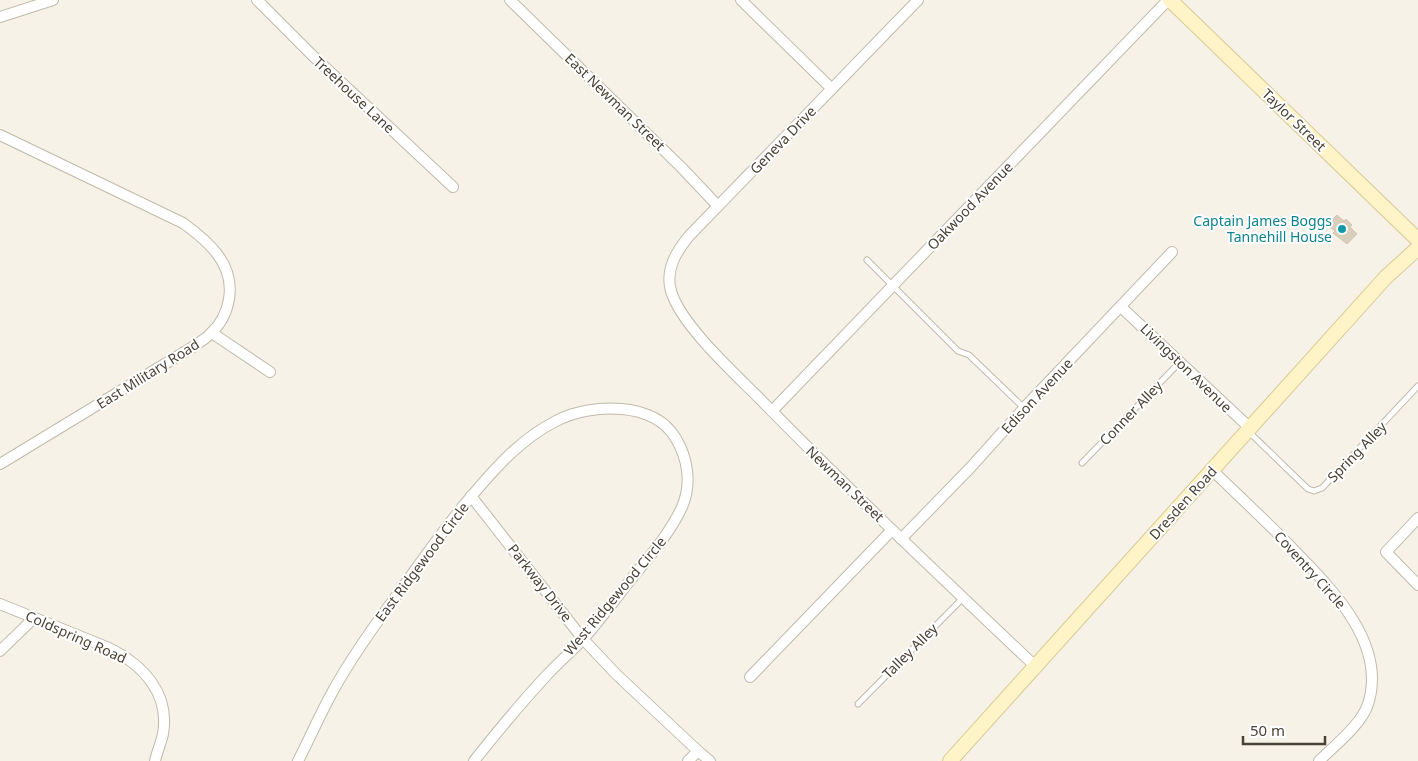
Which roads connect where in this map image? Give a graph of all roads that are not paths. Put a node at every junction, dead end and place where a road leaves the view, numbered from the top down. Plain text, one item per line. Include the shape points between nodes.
1 (53, 0) edge
2 (256, 0) edge
3 (510, 0) edge
4 (741, 0) edge
5 (918, 0) edge
6 (1169, 0) edge
7 (0, 17) edge
8 (832, 89) junction
9 (0, 135) edge
10 (453, 187) dead end
11 (718, 206) junction
12 (1418, 240) edge
13 (1418, 248) edge
14 (1172, 252) dead end
15 (867, 260) dead end
16 (892, 285) junction
17 (670, 290) joint
18 (1122, 307) junction
19 (212, 333) junction
20 (1180, 362) junction
21 (270, 372) dead end
22 (1418, 386) edge
23 (1024, 408) junction
24 (772, 411) junction
25 (1249, 430) junction
26 (674, 435) joint
27 (1082, 463) dead end
28 (0, 464) edge
29 (1212, 470) junction
30 (472, 496) junction
31 (1418, 518) edge
32 (892, 530) junction
33 (901, 539) junction
34 (1418, 585) edge
35 (963, 598) junction
36 (0, 604) edge
37 (34, 618) junction
38 (583, 638) junction
39 (0, 652) edge
40 (1035, 666) junction
41 (750, 677) dead end
42 (858, 704) dead end
43 (698, 751) junction
44 (155, 761) edge
45 (298, 761) edge
46 (474, 761) edge
47 (688, 761) edge
48 (710, 761) edge
49 (950, 761) edge
50 (1319, 761) edge

1 - 7 street
2 - 10 street, Treehouse Lane
3 - 11 street, East Newman Street
4 - 8 street
5 - 8 street, Geneva Drive
6 - 12 street, Taylor Street
6 - 16 street, Oakwood Avenue
8 - 11 street, Geneva Drive
9 - 19 street, East Military Road via 160,211 183,223 209,244 220,256 230,282 228,306
11 - 17 street, Geneva Drive via 694,230 675,256 670,271
13 - 25 street, Dresden Road via 1386,277
14 - 18 street, Edison Avenue
15 - 16 lane
16 - 23 lane via 958,350 969,355
16 - 24 street, Oakwood Avenue
17 - 24 street, Newman Street via 690,324
18 - 20 street, Livingston Avenue
18 - 23 street, Edison Avenue
19 - 21 street
19 - 28 street, East Military Road via 165,365
20 - 25 street, Livingston Avenue
20 - 27 lane, Conner Alley
22 - 25 lane, Spring Alley via 1322,488 1314,491 1308,489
23 - 33 street, Edison Avenue
24 - 32 street, Newman Street
25 - 29 street, Dresden Road
26 - 30 street, East Ridgewood Circle via 651,416 635,410 593,410 565,417 537,432 505,458
26 - 38 street, West Ridgewood Circle via 687,465 684,503 664,538
29 - 40 street, Dresden Road
29 - 50 street, Coventry Circle via 1318,573 1361,634 1372,677 1368,706
30 - 38 street, Parkway Drive
30 - 45 street, East Ridgewood Circle via 437,537 376,623 333,690
31 - 34 street via 1386,552
32 - 33 street, Newman Street
32 - 41 street
33 - 35 street, Newman Street
35 - 40 street, Newman Street
35 - 42 lane, Talley Alley
36 - 37 street, Coldspring Road
37 - 39 street
37 - 44 street, Coldspring Road via 116,652 144,672 158,692 164,721
38 - 43 street, Parkway Drive via 616,674
38 - 46 street, West Ridgewood Circle
40 - 49 street, Dresden Road
43 - 47 street
43 - 48 street, Parkway Drive

